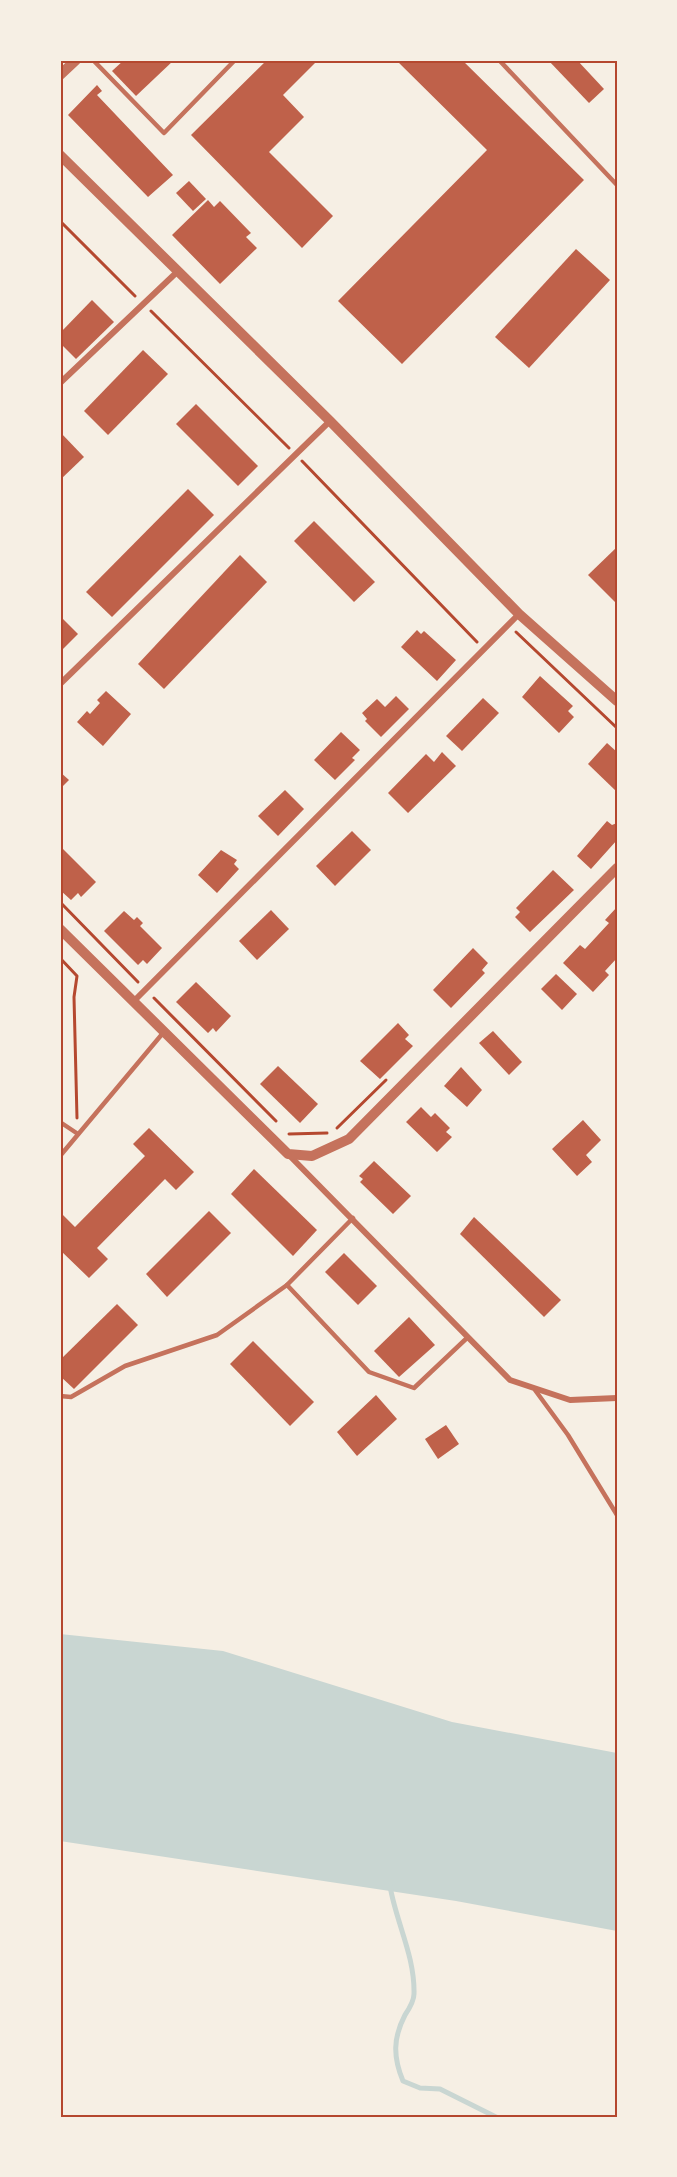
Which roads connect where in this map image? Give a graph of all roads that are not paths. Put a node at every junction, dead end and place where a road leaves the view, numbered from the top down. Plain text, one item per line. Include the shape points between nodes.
1 (76, 60) edge
2 (93, 60) edge
3 (235, 60) edge
4 (499, 60) edge
5 (60, 75) edge
6 (60, 155) edge
7 (617, 185) edge
8 (177, 272) junction
9 (60, 383) edge
10 (330, 422) junction
11 (519, 614) junction
12 (60, 684) edge
13 (617, 701) edge
14 (617, 868) edge
15 (60, 928) edge
16 (133, 1002) junction
17 (163, 1033) junction
18 (60, 1122) edge
19 (78, 1134) junction
20 (288, 1154) junction
21 (60, 1156) edge
22 (353, 1218) junction
23 (286, 1285) junction
24 (468, 1338) junction
25 (535, 1390) junction
26 (60, 1396) edge
27 (617, 1398) edge
28 (617, 1515) edge

1 - 5 street
2 - 3 lane via 164,133
4 - 7 lane
6 - 8 street
8 - 9 street
8 - 10 street
10 - 11 street
10 - 12 street
11 - 13 street
11 - 16 street
14 - 20 street via 350,1139 312,1156
15 - 16 street
16 - 17 street
17 - 19 lane
17 - 20 street
18 - 19 lane
19 - 21 lane
20 - 22 street
22 - 23 lane
22 - 24 street
23 - 24 lane via 369,1372 414,1388
23 - 26 lane via 217,1335 125,1366 71,1397
24 - 25 street via 510,1380
25 - 27 street via 570,1400
25 - 28 lane

